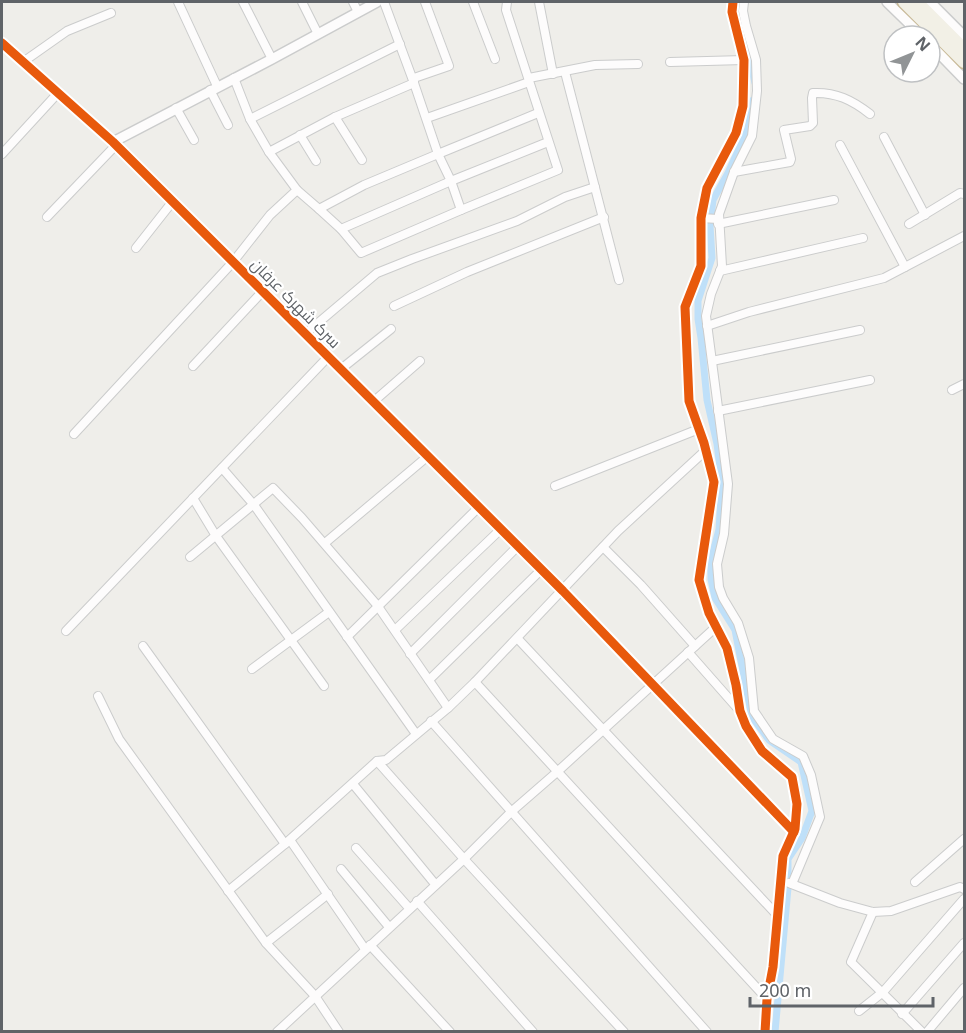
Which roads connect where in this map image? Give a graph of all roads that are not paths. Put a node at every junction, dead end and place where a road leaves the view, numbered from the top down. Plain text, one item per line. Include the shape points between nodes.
1 (178, 2) edge
2 (243, 2) edge
3 (302, 2) edge
4 (353, 2) edge
5 (377, 2) edge
6 (384, 2) edge
7 (425, 2) edge
8 (473, 2) edge
9 (507, 2) edge
10 (539, 2) edge
11 (733, 2) edge
12 (744, 2) edge
13 (887, 2) edge
14 (904, 2) edge
15 (917, 2) edge
16 (933, 2) edge
17 (358, 12) junction
18 (111, 13) dead end
19 (910, 24) edge
20 (318, 34) junction
21 (964, 35) edge
22 (2, 43) edge
23 (400, 44) junction
24 (964, 49) edge
25 (942, 56) edge
26 (272, 59) junction
27 (495, 59) dead end
28 (744, 60) junction
29 (23, 62) junction
30 (670, 62) dead end
31 (964, 62) edge
32 (638, 64) dead end
33 (566, 72) junction
34 (553, 74) junction
35 (234, 78) junction
36 (964, 79) edge
37 (529, 80) junction
38 (414, 83) junction
39 (214, 88) junction
40 (58, 93) junction
41 (176, 108) junction
42 (538, 113) junction
43 (870, 114) dead end
44 (335, 117) junction
45 (427, 118) junction
46 (250, 119) junction
47 (228, 125) dead end
48 (300, 135) junction
49 (884, 137) dead end
50 (194, 140) dead end
51 (548, 142) junction
52 (115, 143) junction
53 (840, 145) dead end
54 (269, 152) junction
55 (2, 154) edge
56 (438, 154) junction
57 (316, 160) dead end
58 (362, 160) dead end
59 (734, 172) junction
60 (451, 181) junction
61 (595, 187) junction
62 (297, 190) junction
63 (964, 194) edge
64 (834, 200) dead end
65 (172, 201) junction
66 (320, 208) junction
67 (461, 210) junction
68 (925, 215) junction
69 (47, 217) dead end
70 (604, 217) junction
71 (701, 218) junction
72 (718, 221) junction
73 (909, 224) dead end
74 (341, 229) junction
75 (964, 236) edge
76 (863, 238) dead end
77 (136, 248) dead end
78 (233, 262) junction
79 (904, 267) junction
80 (720, 271) junction
81 (619, 280) dead end
82 (262, 292) junction
83 (394, 306) dead end
84 (707, 326) junction
85 (391, 329) dead end
86 (860, 330) dead end
87 (305, 333) junction
88 (328, 357) junction
89 (420, 361) dead end
90 (712, 361) junction
91 (193, 366) dead end
92 (341, 369) junction
93 (870, 380) dead end
94 (964, 384) edge
95 (952, 390) dead end
96 (373, 402) junction
97 (718, 411) junction
98 (699, 429) junction
99 (74, 434) dead end
100 (706, 450) junction
101 (428, 456) junction
102 (222, 468) junction
103 (714, 482) junction
104 (728, 483) junction
105 (555, 486) dead end
106 (193, 498) junction
107 (254, 505) junction
108 (479, 507) junction
109 (501, 529) junction
110 (216, 536) junction
111 (325, 543) junction
112 (518, 546) junction
113 (603, 547) junction
114 (190, 557) dead end
115 (542, 569) junction
116 (564, 591) junction
117 (377, 605) junction
118 (329, 612) junction
119 (717, 626) junction
120 (395, 630) junction
121 (66, 632) dead end
122 (347, 637) junction
123 (518, 639) junction
124 (291, 640) junction
125 (143, 645) dead end
126 (695, 646) junction
127 (688, 652) junction
128 (410, 654) junction
129 (252, 669) dead end
130 (429, 680) junction
131 (475, 682) junction
132 (653, 685) junction
133 (324, 686) dead end
134 (98, 696) dead end
135 (448, 708) junction
136 (740, 711) junction
137 (431, 721) junction
138 (604, 730) junction
139 (416, 734) junction
140 (377, 761) junction
141 (557, 772) junction
142 (352, 783) junction
143 (511, 812) junction
144 (794, 832) junction
145 (964, 839) edge
146 (287, 842) junction
147 (356, 848) dead end
148 (464, 859) junction
149 (341, 868) dead end
150 (786, 881) junction
151 (915, 882) dead end
152 (435, 884) junction
153 (964, 889) edge
154 (228, 891) junction
155 (328, 894) junction
156 (964, 899) edge
157 (417, 902) junction
158 (409, 908) junction
159 (873, 912) junction
160 (777, 915) junction
161 (389, 927) junction
162 (964, 943) edge
163 (266, 944) junction
164 (368, 947) junction
165 (964, 988) edge
166 (883, 992) junction
167 (315, 996) junction
168 (766, 999) junction
169 (859, 1011) dead end
170 (902, 1014) junction
171 (277, 1032) edge
172 (339, 1032) edge
173 (450, 1032) edge
174 (533, 1032) edge
175 (624, 1032) edge
176 (707, 1032) edge
177 (765, 1032) edge
178 (921, 1032) edge
179 (927, 1032) edge

1 - 39 street
2 - 26 street
3 - 20 street
4 - 17 street
5 - 17 street
6 - 23 street
7 - 38 street via 449,66 414,78
8 - 27 street
9 - 37 street via 506,10
10 - 34 street
11 - 28 street
12 - 59 street via 756,60 757,91 752,136
13 - 19 street
14 - 31 highway
15 - 24 highway
16 - 21 street
17 - 20 street
18 - 29 street via 67,31
20 - 26 street
22 - 29 street, سرک شهرک عرفان
23 - 38 street
23 - 46 street
25 - 36 street
26 - 35 street
28 - 30 street
28 - 71 street via 743,106 736,133 707,188
29 - 40 street, سرک شهرک عرفان
32 - 33 street via 595,65
33 - 34 street
33 - 61 street
34 - 37 street
35 - 39 street
35 - 46 street
37 - 42 street
37 - 45 street
38 - 44 street
38 - 45 street
39 - 41 street
39 - 47 street
40 - 52 street, سرک شهرک عرفان
40 - 55 street
41 - 50 street
41 - 52 street
42 - 51 street
42 - 56 street
43 - 59 street via 844,96 813,93 813,123 784,130 790,162
44 - 48 street
44 - 58 street
45 - 56 street
46 - 54 street
48 - 54 street
48 - 57 street
49 - 68 street
51 - 60 street
51 - 67 street via 558,170
52 - 65 street, سرک شهرک عرفان
52 - 69 street
53 - 79 street
54 - 62 street
56 - 60 street
56 - 66 street
59 - 72 street
60 - 67 street
60 - 74 street
61 - 70 street
61 - 87 street via 517,221 377,273
62 - 66 street
62 - 78 street via 270,215
63 - 68 street
64 - 72 street
65 - 77 street
65 - 78 street, سرک شهرک عرفان
66 - 74 street
67 - 74 street via 361,253
68 - 73 street
70 - 81 street
70 - 83 street
71 - 72 street
71 - 98 street via 701,266 685,307 689,400
72 - 80 street
75 - 79 street
76 - 80 street
78 - 82 street, سرک شهرک عرفان
78 - 99 street
79 - 84 street via 884,278
80 - 84 street via 706,316
82 - 87 street, سرک شهرک عرفان
82 - 91 street
84 - 90 street
85 - 92 street
86 - 90 street
87 - 88 street, سرک شهرک عرفان
88 - 92 street, سرک شهرک عرفان
88 - 102 street
89 - 96 street
90 - 97 street
92 - 96 street, سرک شهرک عرفان
93 - 97 street
94 - 95 street
96 - 101 street, سرک شهرک عرفان
97 - 104 street
98 - 100 street
98 - 105 street
100 - 103 street
100 - 113 street
101 - 108 street, سرک شهرک عرفان
101 - 111 street
102 - 106 street
102 - 107 street
103 - 104 street
103 - 119 street via 699,580
104 - 150 street via 717,564 719,586 738,623 748,658 754,711 773,740 803,756 820,817
106 - 110 street
106 - 121 street
107 - 110 street
107 - 111 street via 273,488
107 - 118 street
108 - 109 street, سرک شهرک عرفان
108 - 117 street
109 - 112 street, سرک شهرک عرفان
109 - 120 street
110 - 114 street
110 - 124 street
111 - 117 street
112 - 115 street, سرک شهرک عرفان
112 - 128 street
113 - 116 street
113 - 126 street
115 - 116 street, سرک شهرک عرفان
115 - 130 street
116 - 123 street
116 - 132 street
117 - 120 street
117 - 122 street
118 - 122 street
118 - 124 street
119 - 126 street
119 - 136 street via 727,648
120 - 128 street
122 - 139 street
123 - 131 street
123 - 138 street
124 - 129 street
124 - 133 street
125 - 146 street
126 - 127 street
127 - 132 street
127 - 136 street
128 - 130 street
130 - 135 street
131 - 135 street
131 - 141 street
132 - 138 street
132 - 144 street
134 - 154 street via 119,739
135 - 137 street
136 - 144 street via 762,751 792,777 797,804
137 - 139 street
137 - 143 street
138 - 141 street
138 - 160 street
139 - 140 street via 386,760
140 - 142 street
140 - 148 street
141 - 143 street
141 - 168 street
142 - 146 street
142 - 152 street
143 - 148 street
143 - 176 street
144 - 150 street via 783,856
145 - 151 street
146 - 154 street
146 - 155 street
147 - 158 street
148 - 152 street
148 - 175 street
149 - 161 street
150 - 159 street
150 - 160 street
152 - 157 street
153 - 159 street via 960,887 891,911
154 - 163 street
155 - 163 street
155 - 164 street
156 - 166 street
157 - 158 street
157 - 174 street
158 - 161 street
159 - 166 street via 851,962
160 - 168 street
161 - 164 street
162 - 170 street
163 - 167 street
164 - 167 street
164 - 173 street
165 - 179 street
166 - 169 street
166 - 170 street
167 - 171 street
167 - 172 street
168 - 177 street
170 - 178 street

